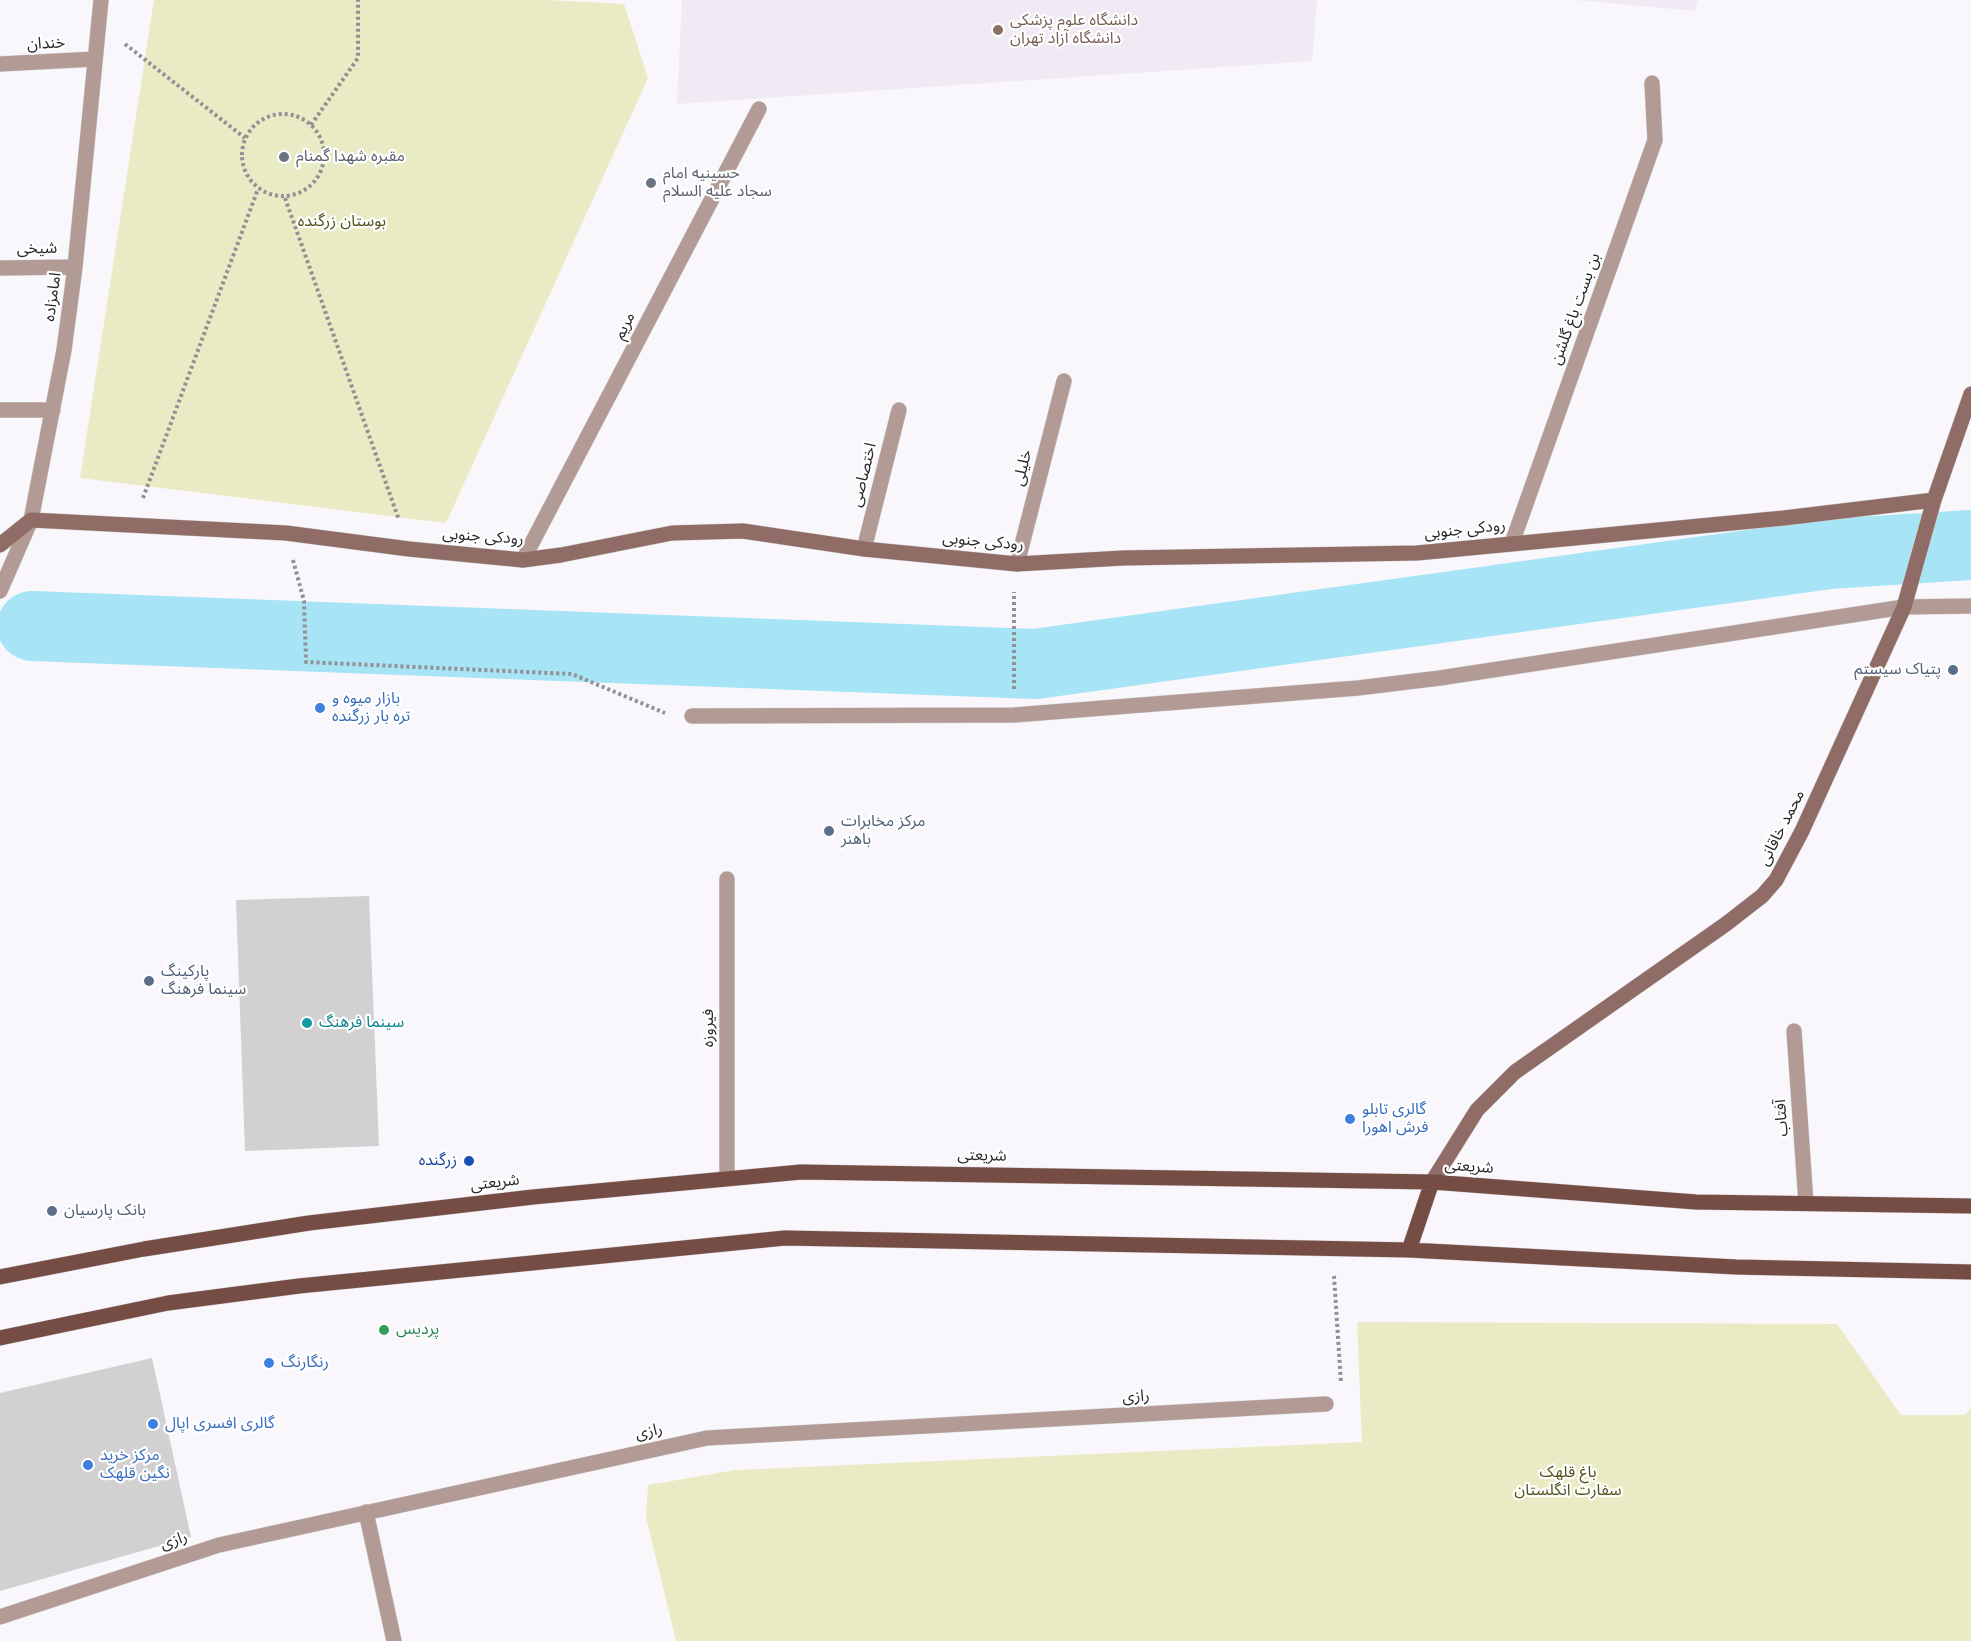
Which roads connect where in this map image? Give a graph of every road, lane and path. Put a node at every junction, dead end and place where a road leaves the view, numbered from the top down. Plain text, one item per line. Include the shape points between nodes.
1 (101, 0) edge
2 (358, 0) edge
3 (99, 24) junction
4 (95, 59) junction
5 (0, 64) edge
6 (1652, 83) dead end
7 (759, 109) dead end
8 (311, 125) junction
9 (245, 138) junction
10 (258, 189) junction
11 (285, 198) junction
12 (75, 267) junction
13 (0, 268) edge
14 (1064, 381) dead end
15 (1971, 394) edge
16 (0, 410) edge
17 (53, 410) junction
18 (899, 410) dead end
19 (1955, 442) junction
20 (1971, 442) edge
21 (1934, 500) junction
22 (31, 520) junction
23 (133, 525) junction
24 (286, 533) junction
25 (1512, 543) junction
26 (0, 545) edge
27 (409, 549) junction
28 (864, 549) junction
29 (524, 560) junction
30 (1017, 564) junction
31 (0, 591) edge
32 (1013, 601) dead end
33 (1971, 606) edge
34 (1904, 607) junction
35 (1014, 693) dead end
36 (692, 716) joint
37 (727, 879) dead end
38 (1794, 1031) dead end
39 (727, 1178) junction
40 (1432, 1182) junction
41 (1806, 1203) junction
42 (1971, 1206) edge
43 (1332, 1248) junction
44 (1409, 1250) junction
45 (1971, 1272) edge
46 (0, 1277) edge
47 (0, 1338) edge
48 (1326, 1404) joint
49 (366, 1512) junction
50 (0, 1617) edge
51 (394, 1641) edge

1 - 3 street, امامزاده
2 - 8 path via 358,58
3 - 4 street, امامزاده
3 - 9 path
4 - 5 street, خندان
4 - 12 street, امامزاده
6 - 25 street, بن بست باغ گلشن via 1655,140
7 - 29 street, مریم
8 - 9 path via 300,117 274,114 252,127
8 - 11 path via 324,149 324,163 310,187
9 - 10 path via 241,151 243,166
10 - 11 path
10 - 23 path
11 - 27 path
12 - 13 street, شیخی
12 - 17 street, امامزاده
14 - 30 street, خلیلی
15 - 19 street, محمد خاقانی
16 - 17 street
17 - 22 street, امامزاده
18 - 28 street, اختصاصی
19 - 20 street
19 - 21 street, محمد خاقانی
21 - 25 street, رودکی جنوبی
21 - 34 street, محمد خاقانی
22 - 23 street, رودکی جنوبی
22 - 26 street
22 - 31 street, امامزاده
23 - 24 street, رودکی جنوبی
24 - 27 street, رودکی جنوبی
24 - 36 path via 304,601 306,662 572,674 672,716
25 - 30 street, رودکی جنوبی via 1417,553 1123,558
27 - 29 street, رودکی جنوبی
28 - 29 street, رودکی جنوبی via 743,531 672,533
28 - 30 street, رودکی جنوبی
32 - 35 path
33 - 34 street
34 - 36 street via 1358,688 1014,715
34 - 40 street, محمد خاقانی via 1776,880 1726,924 1515,1072 1477,1110
37 - 39 street, فیروزه
38 - 41 street, آفتاب
39 - 40 main road, شریعتی via 801,1172 903,1172
39 - 46 main road, شریعتی via 309,1223
40 - 41 main road, شریعتی via 1696,1202
40 - 44 main road
41 - 42 main road, شریعتی
43 - 44 main road
43 - 47 main road via 785,1238 288,1287 168,1303
43 - 48 path via 1342,1403
44 - 45 main road via 1736,1267
48 - 49 street, رازی via 707,1438
49 - 50 street, رازی via 219,1545
49 - 51 street

